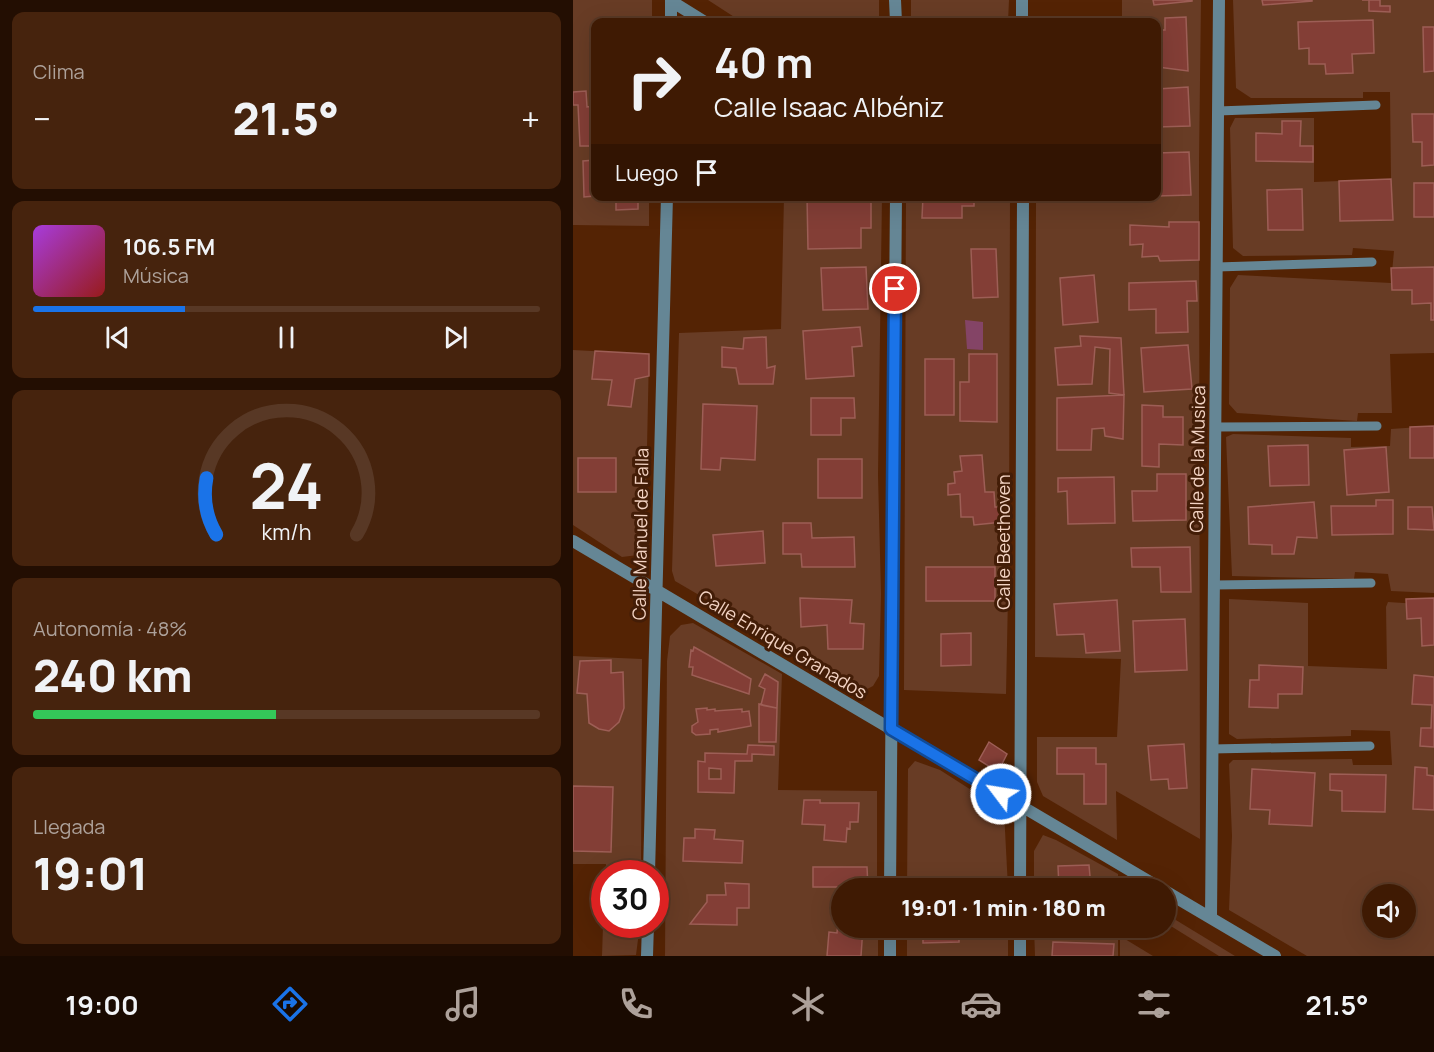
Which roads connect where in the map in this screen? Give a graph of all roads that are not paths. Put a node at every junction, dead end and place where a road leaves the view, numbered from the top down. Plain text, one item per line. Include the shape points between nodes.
1 (895, 0) edge
2 (1022, 0) edge
3 (1219, 0) edge
4 (672, 1) edge
5 (671, 18) edge
6 (699, 18) edge
7 (895, 18) edge
8 (1022, 18) edge
9 (1376, 105) dead end
10 (1218, 111) junction
11 (667, 201) edge
12 (896, 201) edge
13 (1023, 201) edge
14 (1372, 262) dead end
15 (1217, 267) junction
16 (1377, 426) dead end
17 (1215, 427) junction
18 (573, 541) edge
19 (1371, 583) dead end
20 (1214, 585) junction
21 (657, 590) junction
22 (891, 729) junction
23 (1370, 746) dead end
24 (1212, 749) junction
25 (1019, 804) junction
26 (649, 860) edge
27 (890, 878) edge
28 (1020, 878) edge
29 (1143, 878) edge
30 (1176, 897) edge
31 (1211, 918) junction
32 (648, 938) edge
33 (890, 938) edge
34 (1020, 938) edge
35 (647, 956) edge
36 (890, 956) edge
37 (1020, 956) edge
38 (1275, 956) edge

1 - 7 street
2 - 8 street
3 - 10 street, Calle de la Musica
4 - 5 street
4 - 6 street
9 - 10 lane
10 - 15 street, Calle de la Musica
11 - 21 street, Calle Manuel de Falla
12 - 22 street
13 - 25 street, Calle Beethoven
14 - 15 lane
15 - 17 street, Calle de la Musica
16 - 17 lane
17 - 20 street, Calle de la Musica
18 - 21 street, Calle Enrique Granados
19 - 20 lane
20 - 24 street, Calle de la Musica
21 - 22 street, Calle Enrique Granados
21 - 26 street, Calle Manuel de Falla
22 - 25 street, Calle Enrique Granados
22 - 27 street
23 - 24 lane
24 - 31 street, Calle de la Musica
25 - 28 street, Calle Beethoven
25 - 29 street, Calle Enrique Granados
30 - 31 street
31 - 38 street
32 - 35 street
33 - 36 street
34 - 37 street

